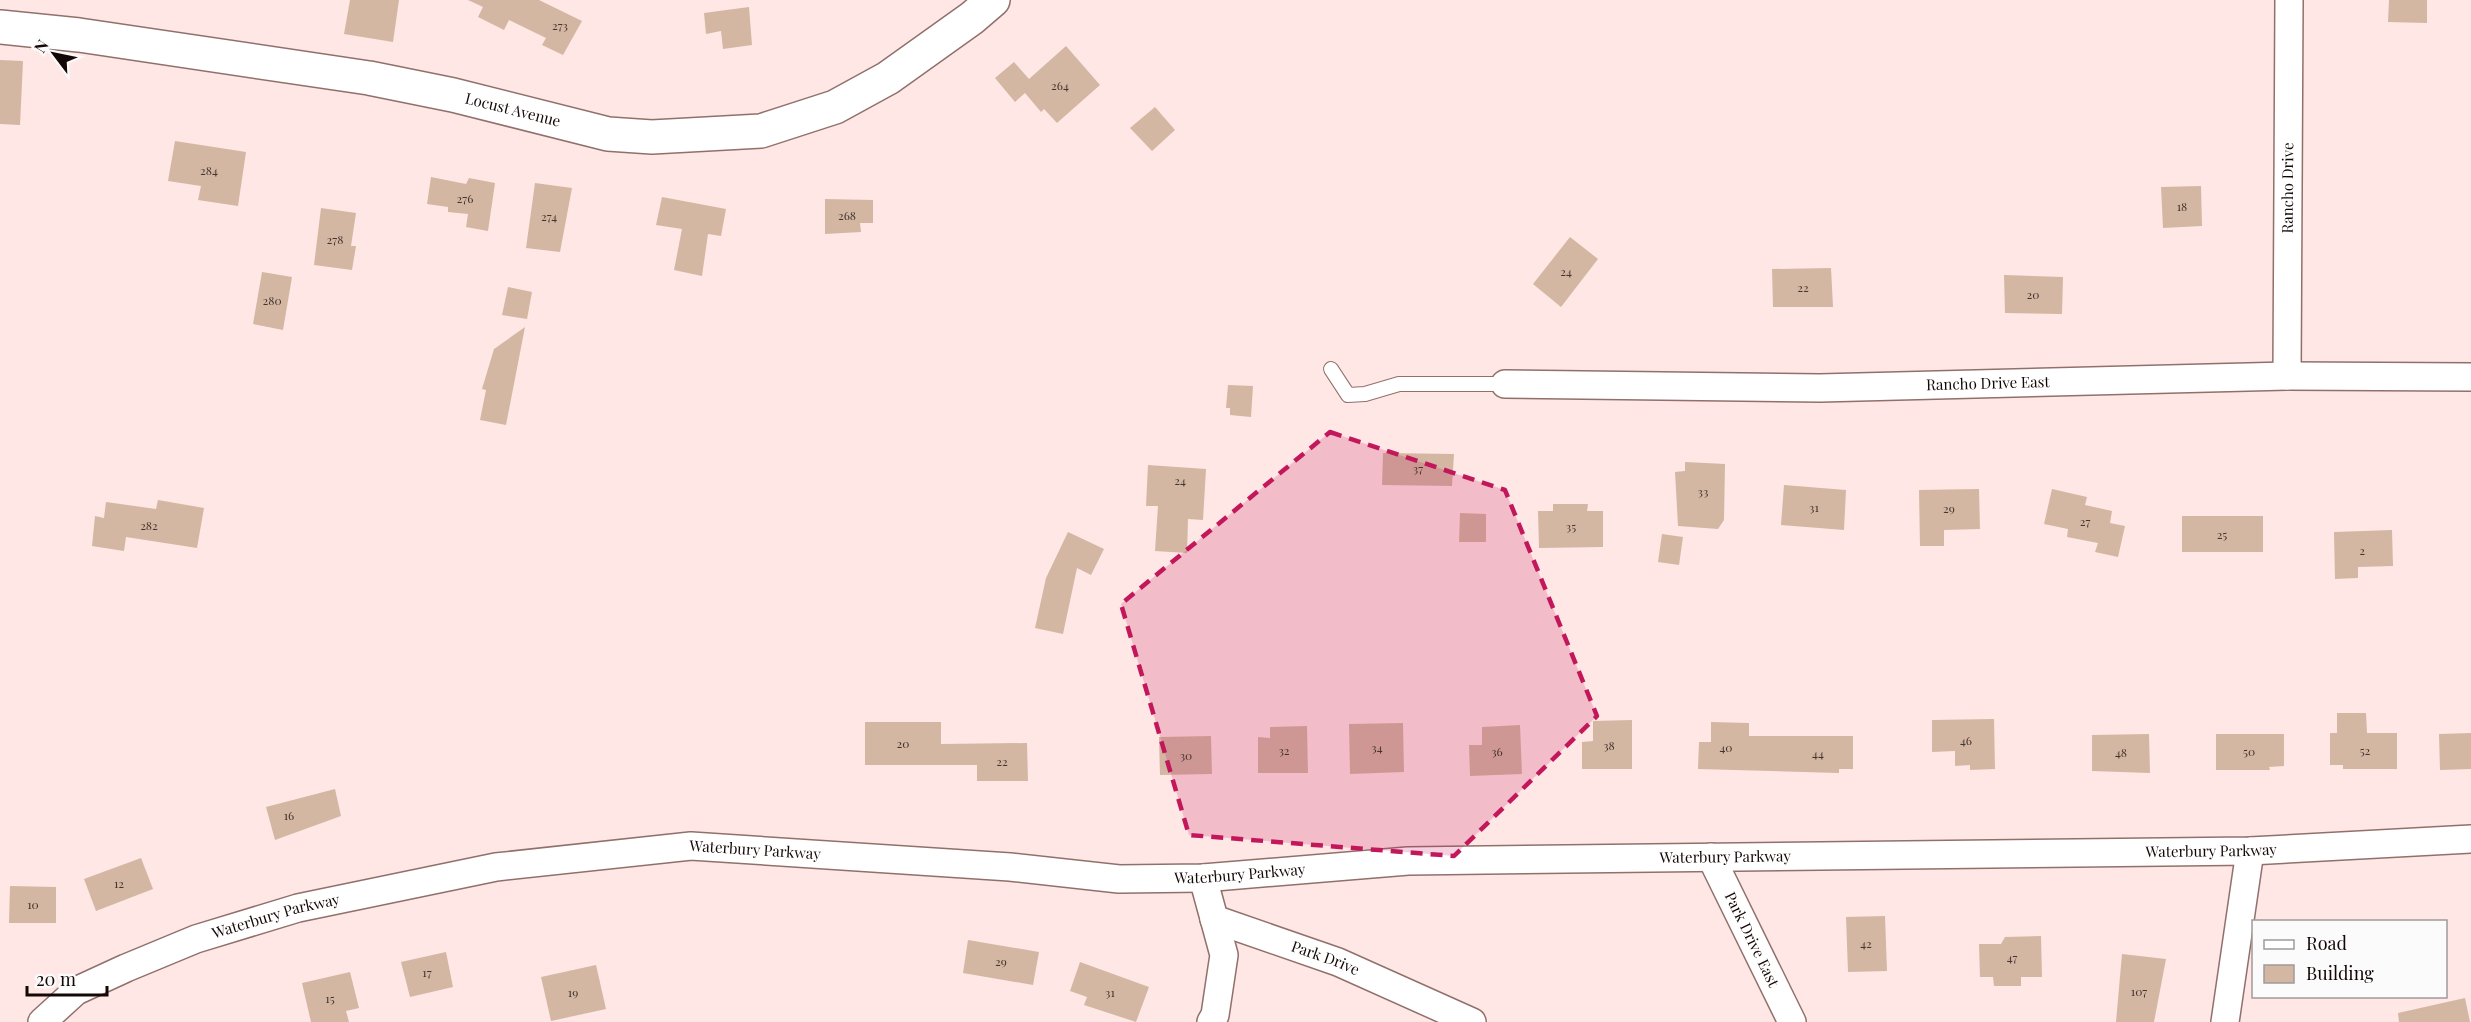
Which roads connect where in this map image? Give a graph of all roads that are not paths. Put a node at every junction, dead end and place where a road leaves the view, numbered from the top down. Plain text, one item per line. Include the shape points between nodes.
1 (993, 0) edge
2 (2289, 0) edge
3 (0, 27) edge
4 (1331, 369) dead end
5 (2287, 376) junction
6 (2471, 377) edge
7 (1504, 384) joint
8 (2471, 839) edge
9 (2250, 851) junction
10 (1711, 858) junction
11 (1203, 878) junction
12 (1214, 919) junction
13 (42, 1022) edge
14 (1211, 1022) edge
15 (1472, 1022) edge
16 (1792, 1022) edge
17 (2225, 1022) edge

1 - 3 street, Locust Avenue via 888,78 835,107 761,131 652,137 608,134 369,78
2 - 5 street, Rancho Drive
4 - 7 lane via 1348,395 1399,384
5 - 6 street, Rancho Drive East
5 - 7 street, Rancho Drive East via 1820,388
8 - 9 street, Waterbury Parkway
9 - 10 street, Waterbury Parkway
9 - 17 street
10 - 11 street, Waterbury Parkway via 1408,861
10 - 16 street, Park Drive East
11 - 12 street
11 - 13 street, Waterbury Parkway via 1119,879 1010,867 691,846 567,858 496,867 298,908 196,939 76,991
12 - 14 street via 1224,955
12 - 15 street, Park Drive via 1338,962

